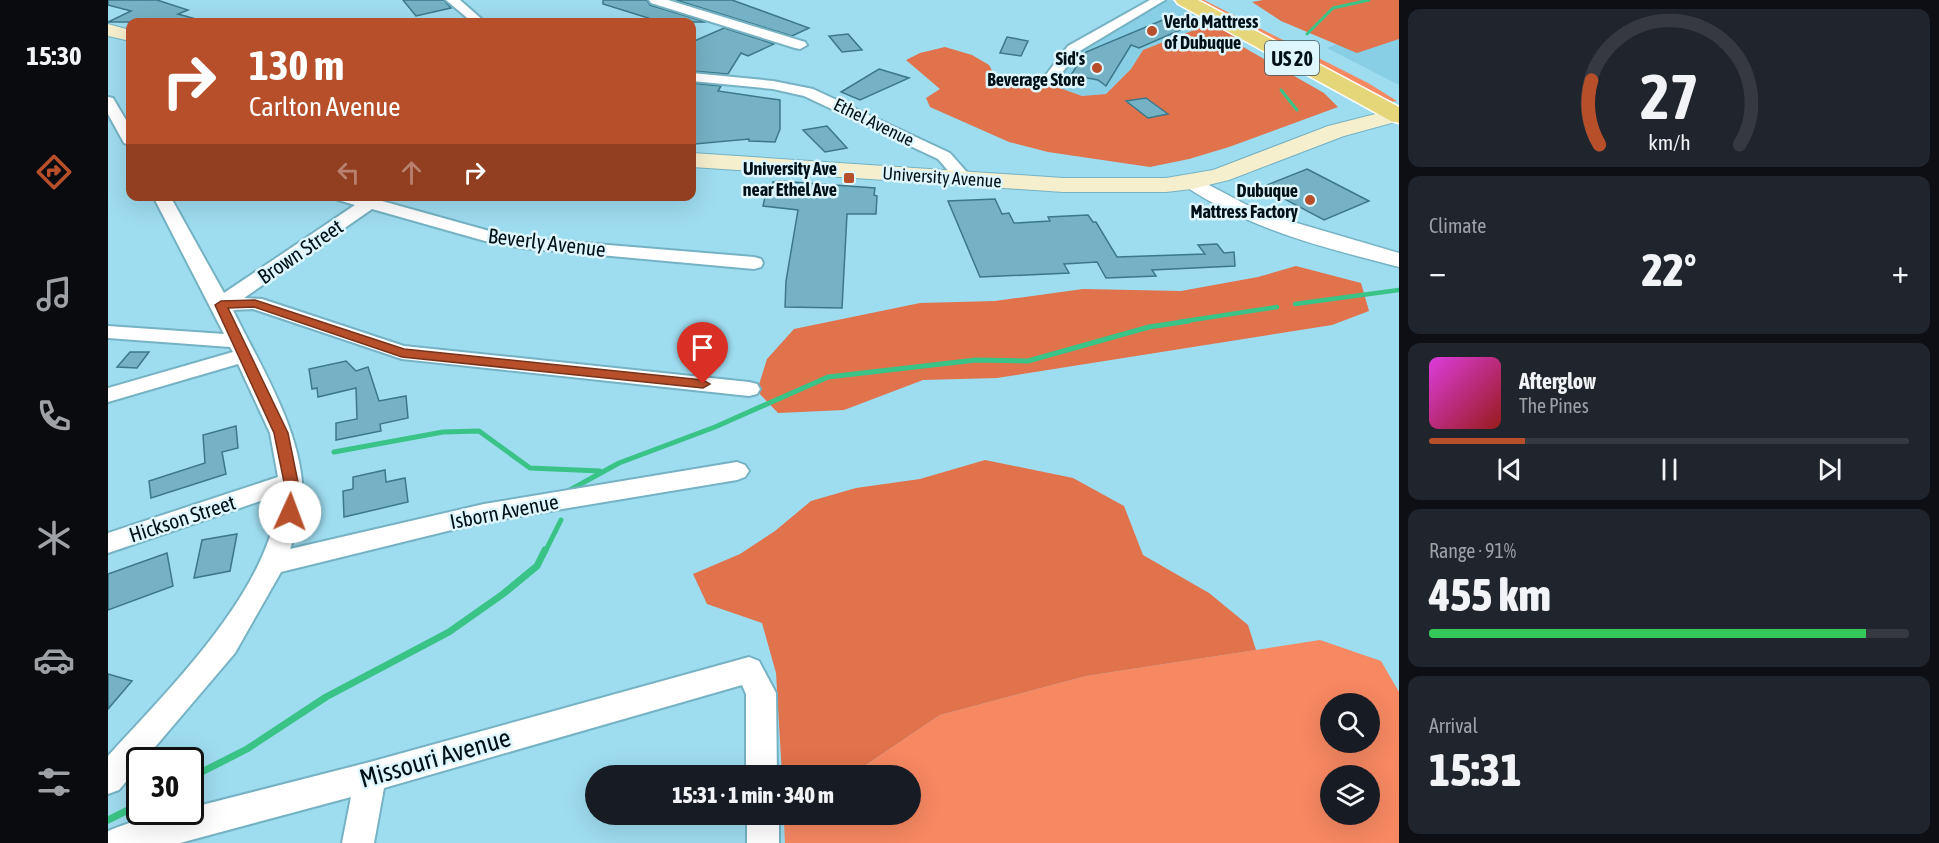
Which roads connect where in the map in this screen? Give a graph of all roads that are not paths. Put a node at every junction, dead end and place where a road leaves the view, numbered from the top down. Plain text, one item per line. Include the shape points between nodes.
1 (452, 0) edge
2 (655, 0) edge
3 (1159, 0) edge
4 (1184, 0) edge
5 (1208, 0) edge
6 (1216, 0) edge
7 (474, 18) edge
8 (108, 30) edge
9 (1273, 30) junction
10 (126, 35) edge
11 (800, 45) dead end
12 (1286, 55) junction
13 (696, 77) edge
14 (1049, 80) dead end
15 (109, 106) edge
16 (1399, 112) edge
17 (1367, 121) junction
18 (126, 134) edge
19 (696, 160) edge
20 (964, 178) junction
21 (1192, 182) junction
22 (165, 201) edge
23 (372, 201) edge
24 (376, 201) edge
25 (1399, 260) edge
26 (754, 263) dead end
27 (221, 305) junction
28 (108, 332) edge
29 (240, 349) junction
30 (749, 389) dead end
31 (108, 395) edge
32 (737, 471) dead end
33 (291, 482) junction
34 (108, 543) edge
35 (273, 564) junction
36 (762, 765) edge
37 (110, 772) edge
38 (370, 777) junction
39 (763, 825) edge
40 (119, 843) edge
41 (358, 843) edge
42 (763, 843) edge

1 - 7 street
2 - 11 street
3 - 14 street via 1073,49
4 - 12 highway, US 20
5 - 9 highway
6 - 9 highway, US 20
8 - 10 main road
9 - 16 highway, US 20
12 - 16 highway via 1337,76
12 - 17 highway via 1300,68 1367,105 1373,112
13 - 20 street, Ethel Avenue via 774,85 821,97 944,156
15 - 18 street
16 - 17 highway
17 - 21 main road, University Avenue
19 - 20 main road, University Avenue
20 - 21 main road, University Avenue via 1093,187
21 - 25 street via 1246,212
22 - 27 street
23 - 27 street, Brown Street
24 - 26 street, Beverly Avenue via 491,237 523,243
27 - 29 street
27 - 30 street via 255,303 402,352
28 - 29 street
29 - 31 street
29 - 33 street via 281,433
32 - 35 street, Isborn Avenue via 484,513
33 - 34 street, Hickson Street
33 - 35 street via 290,512
35 - 37 street via 225,645
36 - 38 street, Missouri Avenue via 761,693 749,670
38 - 40 street, Missouri Avenue
38 - 41 street
39 - 42 street

